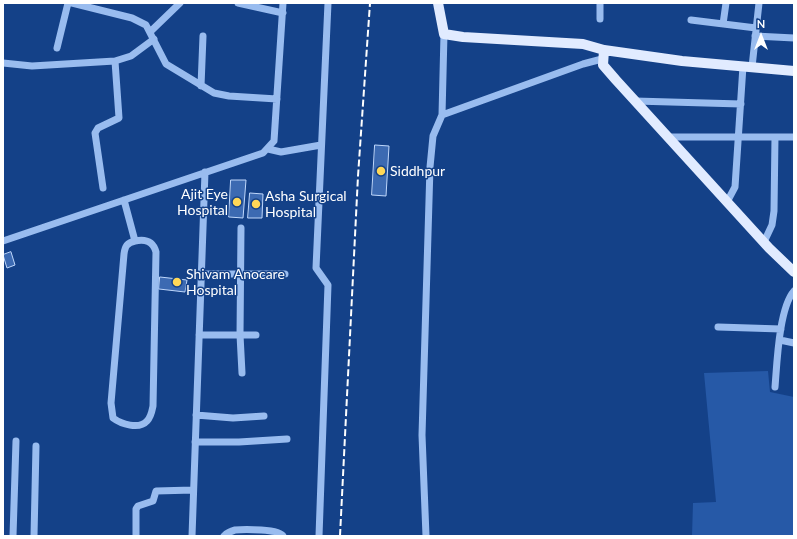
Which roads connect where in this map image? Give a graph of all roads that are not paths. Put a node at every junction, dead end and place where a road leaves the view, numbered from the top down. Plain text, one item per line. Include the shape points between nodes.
1 (68, 3) edge
2 (72, 3) edge
3 (180, 3) edge
4 (238, 3) edge
5 (283, 3) edge
6 (328, 3) edge
7 (438, 3) edge
8 (600, 3) edge
9 (726, 3) edge
10 (759, 3) edge
11 (283, 13) junction
12 (600, 19) dead end
13 (691, 20) dead end
14 (723, 24) junction
15 (150, 32) junction
16 (755, 32) junction
17 (444, 34) junction
18 (203, 36) dead end
19 (794, 38) edge
20 (154, 39) junction
21 (57, 48) dead end
22 (603, 55) junction
23 (115, 61) junction
24 (3, 63) edge
25 (748, 66) junction
26 (794, 71) edge
27 (201, 86) junction
28 (277, 99) junction
29 (635, 101) junction
30 (741, 104) junction
31 (442, 115) junction
32 (739, 136) junction
33 (668, 137) junction
34 (775, 137) junction
35 (794, 137) edge
36 (321, 145) junction
37 (268, 149) junction
38 (205, 172) junction
39 (103, 188) dead end
40 (124, 200) junction
41 (727, 202) junction
42 (241, 228) dead end
43 (3, 241) edge
44 (135, 241) junction
45 (764, 242) junction
46 (793, 270) edge
47 (202, 274) junction
48 (240, 274) junction
49 (286, 274) dead end
50 (794, 291) edge
51 (718, 327) dead end
52 (781, 328) junction
53 (200, 335) junction
54 (240, 335) junction
55 (256, 335) dead end
56 (780, 340) junction
57 (794, 343) edge
58 (242, 373) dead end
59 (775, 387) dead end
60 (196, 415) junction
61 (264, 416) dead end
62 (287, 439) dead end
63 (16, 441) dead end
64 (195, 442) junction
65 (36, 446) dead end
66 (193, 490) junction
67 (13, 536) edge
68 (34, 536) edge
69 (136, 536) edge
70 (192, 536) edge
71 (224, 536) edge
72 (283, 536) edge
73 (318, 536) edge
74 (426, 536) edge

1 - 21 street
2 - 15 street via 132,18 146,25
3 - 15 street
4 - 11 street
5 - 11 street
6 - 36 street
7 - 17 main road
8 - 12 street
9 - 14 street
10 - 16 street
11 - 28 street
13 - 14 street
14 - 16 street
15 - 20 street
16 - 19 street
16 - 25 street
17 - 22 main road via 583,44
17 - 31 street
18 - 27 street
20 - 23 street via 131,56
20 - 27 street via 166,64
22 - 25 main road
22 - 29 main road via 604,65
22 - 31 street
23 - 24 street via 32,66
23 - 39 street via 119,118 98,128 95,133
25 - 26 main road
25 - 30 street
27 - 28 street via 214,93 229,96
28 - 37 street via 274,141
29 - 30 street
29 - 33 main road
30 - 32 street
31 - 74 street via 433,136 430,175 422,435
32 - 33 street
32 - 34 street
32 - 41 street via 735,187
33 - 41 main road
34 - 35 street
34 - 45 street via 774,211 772,225
36 - 37 street via 281,152
36 - 73 street via 316,268 328,285
37 - 38 street via 263,153
38 - 40 street
38 - 47 street
40 - 43 street
40 - 44 street
41 - 45 main road
42 - 48 street
44 - 44 street via 129,243 124,254 111,403 113,418 133,425 147,421 153,406 156,252 155,246 150,242
45 - 46 main road
47 - 48 street
47 - 53 street
48 - 49 street
48 - 54 street
50 - 52 street via 789,296
51 - 52 street
52 - 56 street
53 - 54 street
53 - 60 street
54 - 55 street
54 - 58 street
56 - 57 street
56 - 59 street
60 - 61 street via 233,418
60 - 64 street
62 - 64 street
63 - 67 street
64 - 66 street
65 - 68 street
66 - 69 street via 156,491 153,501 136,509
66 - 70 street
71 - 72 street via 234,530 278,532

